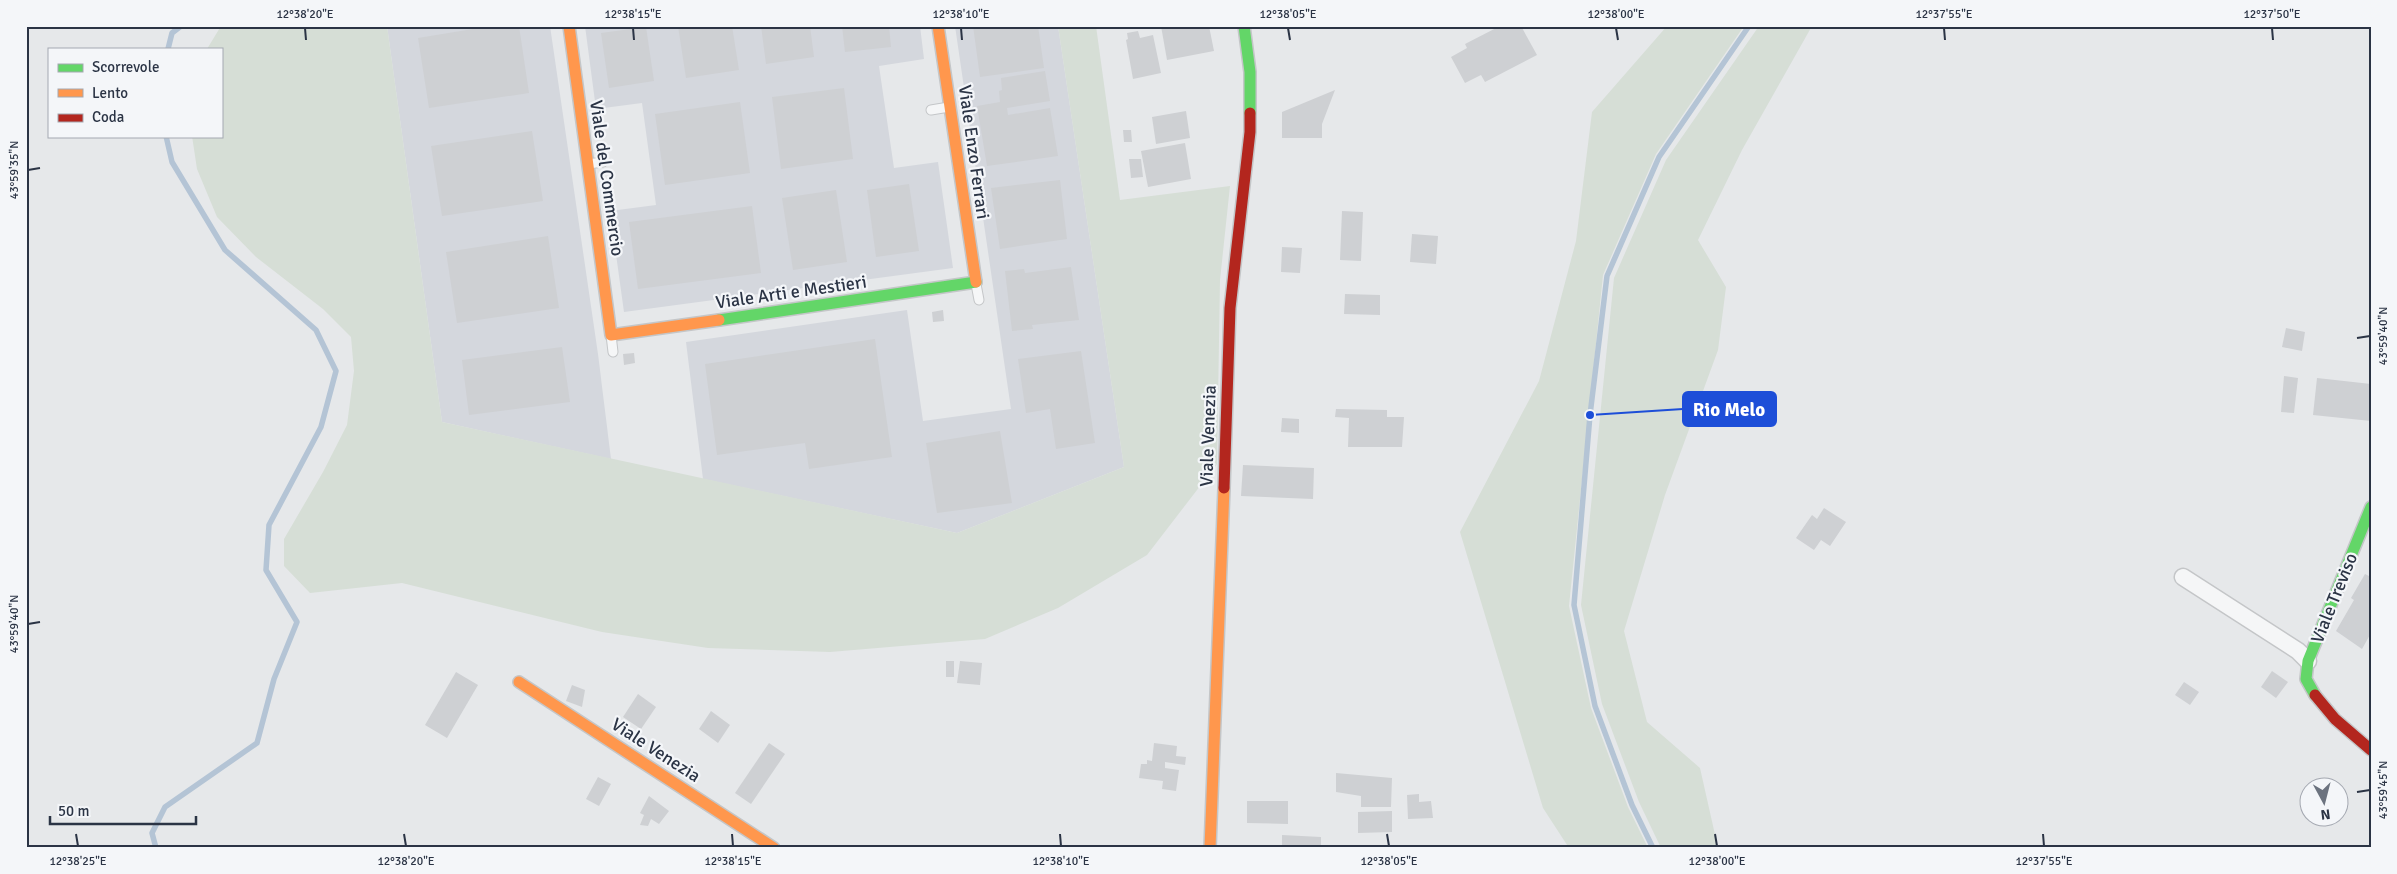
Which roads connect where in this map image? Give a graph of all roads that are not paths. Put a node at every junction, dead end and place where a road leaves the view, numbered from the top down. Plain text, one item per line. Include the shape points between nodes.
1 (569, 26) edge
2 (938, 26) edge
3 (1244, 26) edge
4 (950, 107) junction
5 (932, 110) dead end
6 (603, 162) dead end
7 (588, 164) junction
8 (976, 284) junction
9 (979, 300) dead end
10 (611, 335) junction
11 (613, 352) dead end
12 (2371, 507) edge
13 (2183, 577) dead end
14 (2308, 662) junction
15 (519, 682) dead end
16 (2371, 750) edge
17 (774, 848) edge
18 (1210, 848) edge

1 - 7 street, Viale del Commercio
2 - 4 street, Viale Enzo Ferrari
3 - 18 street, Viale Venezia via 1250,72 1250,132 1230,308
4 - 5 lane
4 - 8 street, Viale Enzo Ferrari
6 - 7 lane
7 - 10 street, Viale del Commercio
8 - 9 lane
8 - 10 street, Viale Arti e Mestieri
10 - 11 lane
12 - 14 street, Viale Treviso
13 - 14 street, Viale Treviso via 2298,650
14 - 16 street, Viale Treviso via 2306,680 2314,695
15 - 17 street, Viale Venezia

